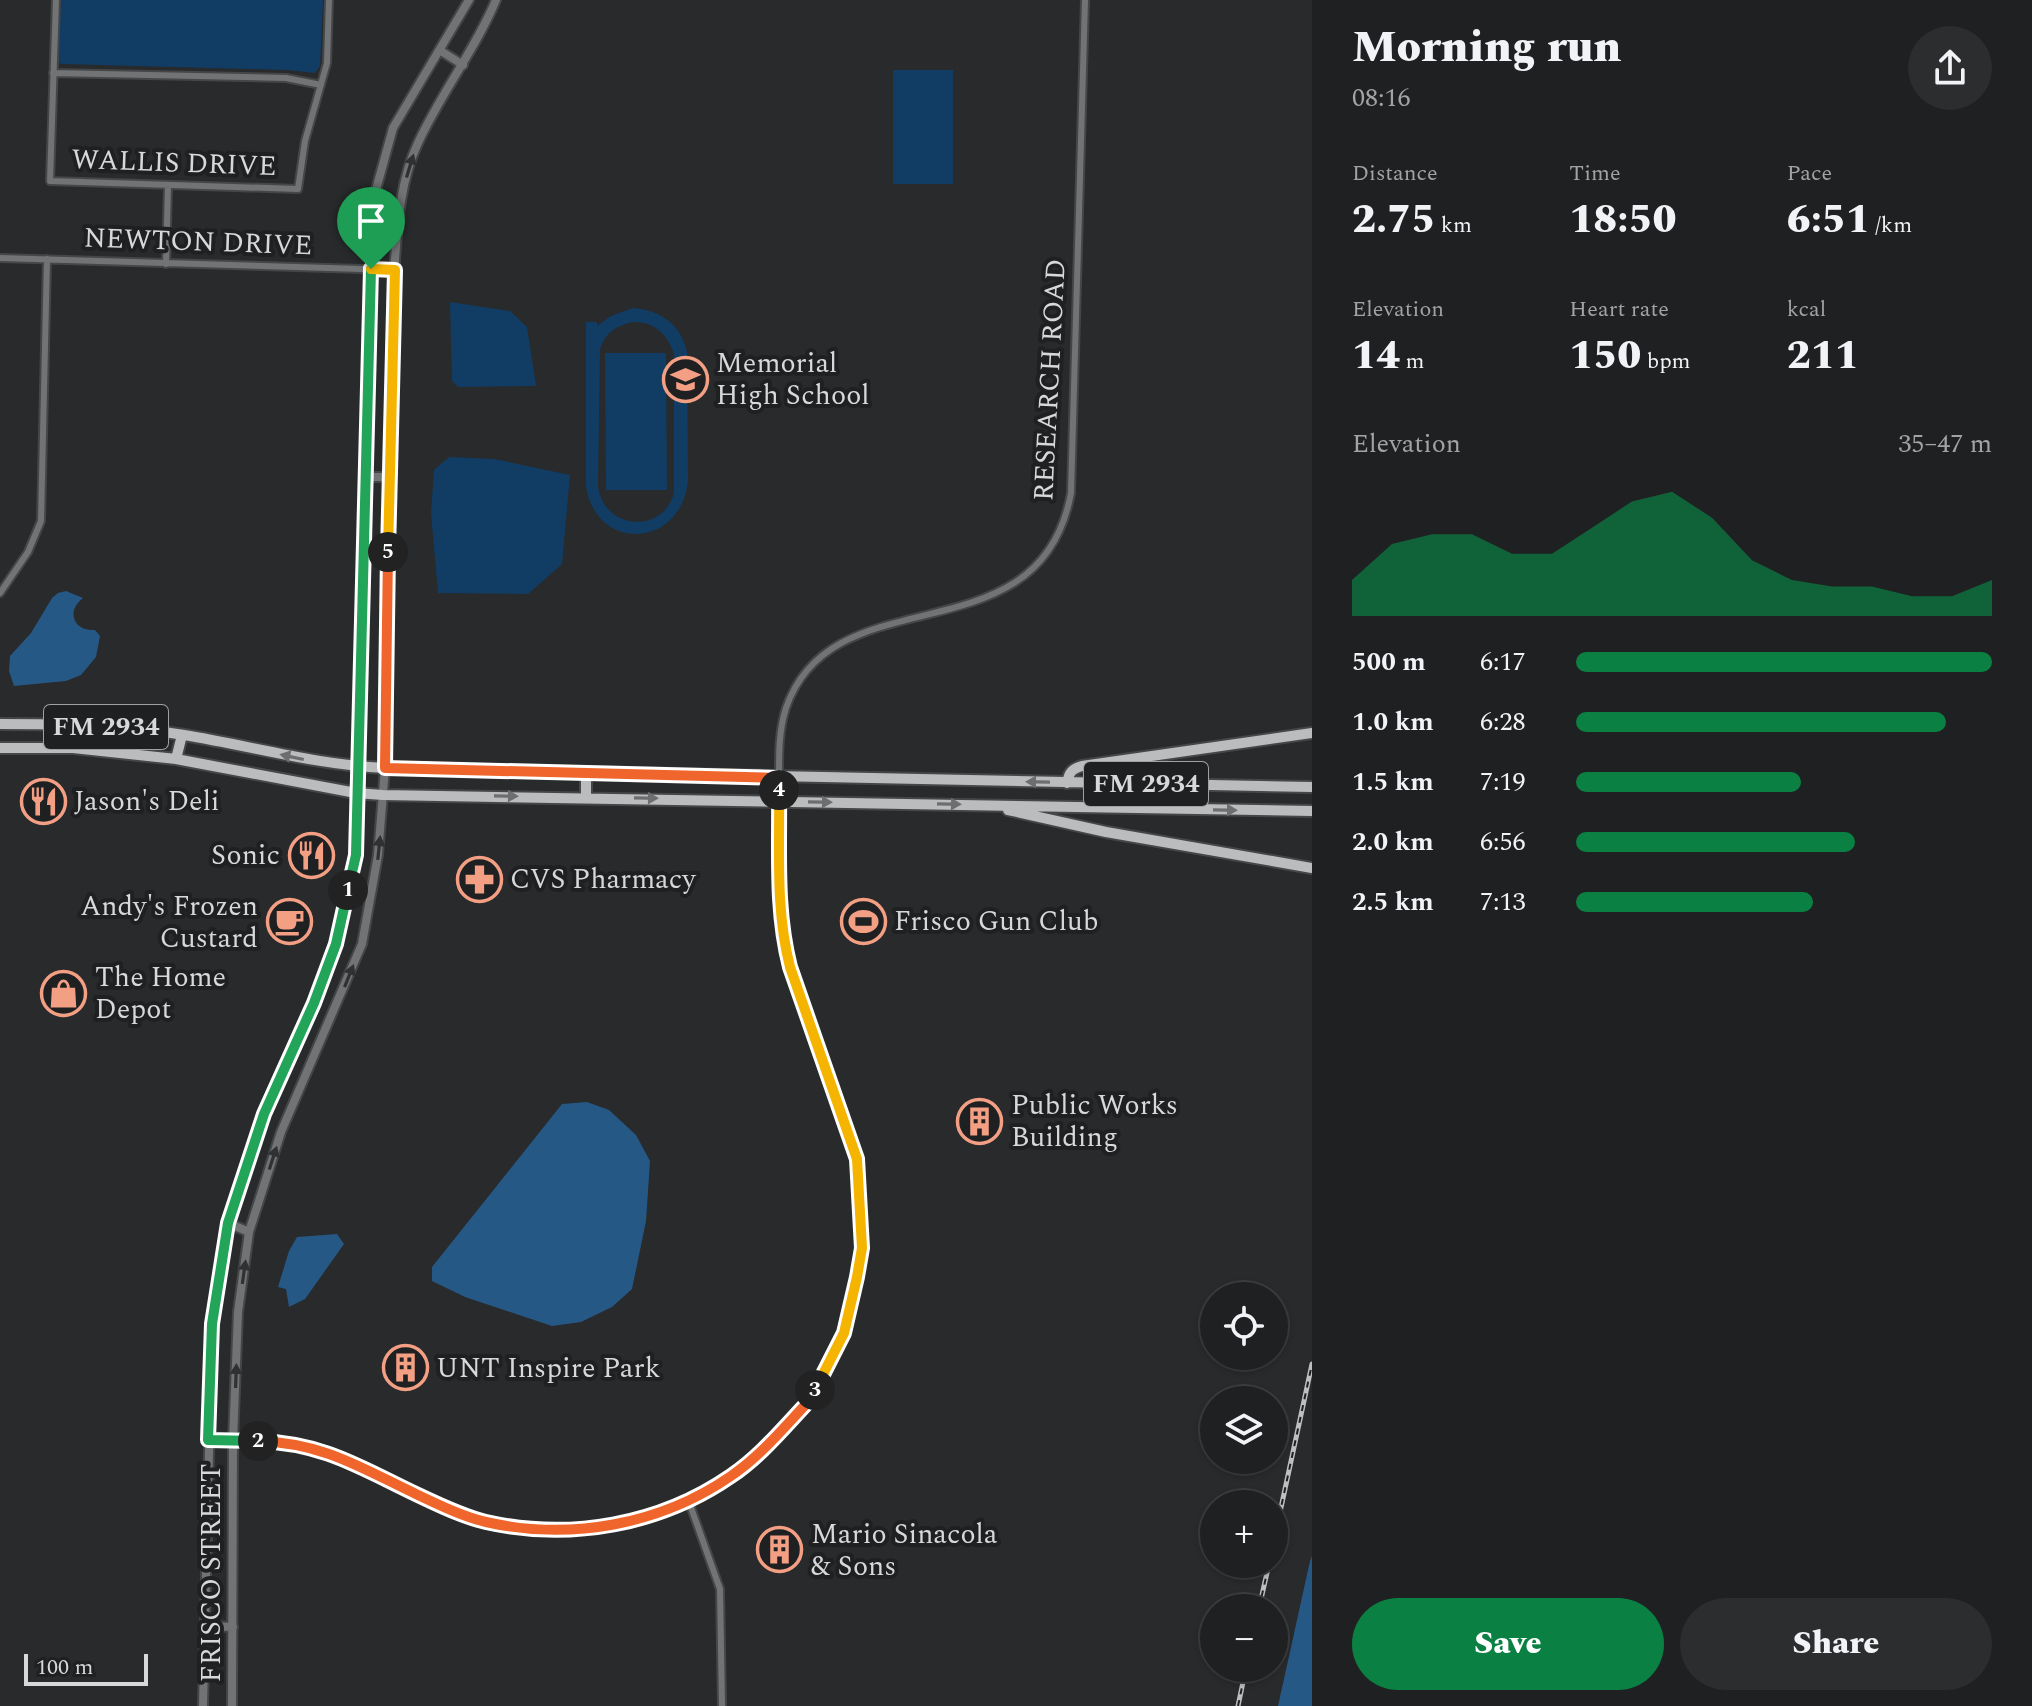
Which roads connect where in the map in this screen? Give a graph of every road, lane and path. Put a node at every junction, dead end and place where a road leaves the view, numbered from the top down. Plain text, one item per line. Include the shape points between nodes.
1 (56, 0) edge
2 (329, 0) edge
3 (469, 0) edge
4 (496, 0) edge
5 (1085, 0) edge
6 (441, 51) junction
7 (463, 65) junction
8 (53, 73) junction
9 (321, 85) junction
10 (168, 185) junction
11 (0, 258) edge
12 (47, 259) junction
13 (166, 264) junction
14 (371, 269) junction
15 (395, 270) junction
16 (366, 477) junction
17 (390, 477) junction
18 (0, 593) edge
19 (0, 724) edge
20 (1312, 733) edge
21 (182, 735) junction
22 (0, 748) edge
23 (176, 759) junction
24 (357, 767) junction
25 (385, 768) junction
26 (586, 773) junction
27 (779, 778) junction
28 (1067, 783) junction
29 (1312, 787) edge
30 (356, 793) junction
31 (383, 795) junction
32 (586, 797) junction
33 (779, 801) junction
34 (979, 804) junction
35 (1312, 811) edge
36 (1312, 868) edge
37 (228, 1223) junction
38 (249, 1232) junction
39 (208, 1440) junction
40 (233, 1440) junction
41 (689, 1502) junction
42 (204, 1626) junction
43 (233, 1627) junction
44 (203, 1706) edge
45 (232, 1706) edge
46 (722, 1706) edge

1 - 8 street
2 - 9 street
3 - 6 street, FRISCO STREET
4 - 7 street, FRISCO STREET
5 - 27 street, RESEARCH ROAD via 1071,493 1063,524 1044,556 1006,589 862,633 825,653 805,673 786,708
6 - 7 street
6 - 14 street, FRISCO STREET via 393,128 377,186
15 -> 7 street, FRISCO STREET via 399,206 412,160
8 - 9 street via 286,78
8 - 10 street, WALLIS DRIVE via 50,181
9 - 10 street, WALLIS DRIVE via 298,189
10 - 13 street
11 - 12 street, NEWTON DRIVE
12 - 13 street, NEWTON DRIVE
12 - 18 street via 41,521 28,552
13 - 14 street, NEWTON DRIVE
14 - 15 street, NEWTON DRIVE
14 - 16 street, FRISCO STREET
15 - 17 street, FRISCO STREET
16 - 17 street
16 - 24 street, FRISCO STREET
17 - 25 street, FRISCO STREET
19 - 21 main road, FM 2934
20 - 28 main road via 1082,766 1073,768
21 - 23 main road
24 -> 21 main road, FM 2934
22 - 23 main road via 73,748
23 - 30 main road
24 - 25 main road, FM 2934
24 - 30 street, FRISCO STREET
25 - 26 main road, FM 2934
25 - 31 street, FRISCO STREET
26 - 27 main road, FM 2934
26 - 32 main road
28 -> 27 main road, FM 2934
27 - 33 street, RESEARCH ROAD
28 - 29 main road, FM 2934
30 - 31 main road
30 - 37 street, FRISCO STREET via 356,855 336,944 264,1114
31 -> 32 main road
38 -> 31 street, FRISCO STREET via 281,1132 362,944
32 -> 33 main road
33 -> 34 main road
33 - 41 street, RESEARCH ROAD via 782,937 857,1159 862,1248 844,1333 810,1400 744,1467
34 -> 35 main road
34 - 36 main road
37 - 38 street
37 - 39 street, FRISCO STREET via 212,1324
40 -> 38 street, FRISCO STREET via 238,1312
39 - 40 street, RESEARCH ROAD
39 - 42 street, FRISCO STREET
40 - 41 street, RESEARCH ROAD via 310,1447 360,1464 471,1517 499,1524 561,1532 627,1522
40 - 43 street, FRISCO STREET
41 - 46 street via 720,1589
42 - 43 street
42 - 44 street, FRISCO STREET
43 - 45 street, FRISCO STREET

